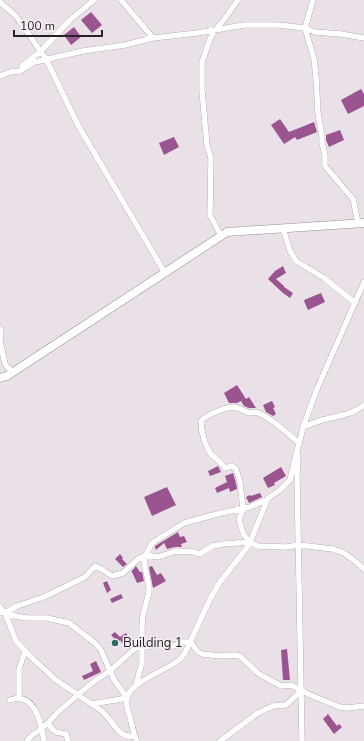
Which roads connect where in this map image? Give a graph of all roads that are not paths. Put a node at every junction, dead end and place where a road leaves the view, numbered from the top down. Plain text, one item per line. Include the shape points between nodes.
1 (94, 0) edge
2 (121, 0) edge
3 (238, 0) edge
4 (313, 0) edge
5 (0, 2) edge
6 (305, 28) junction
7 (215, 30) junction
8 (153, 38) junction
9 (364, 38) edge
10 (41, 51) junction
11 (46, 59) junction
12 (10, 72) junction
13 (0, 76) edge
14 (361, 223) edge
15 (283, 228) junction
16 (221, 236) junction
17 (165, 273) junction
18 (364, 282) edge
19 (355, 303) junction
20 (0, 329) edge
21 (12, 372) junction
22 (0, 378) edge
23 (364, 405) edge
24 (303, 427) junction
25 (299, 443) junction
26 (268, 498) junction
27 (243, 509) junction
28 (250, 542) junction
29 (299, 545) junction
30 (146, 555) junction
31 (364, 569) edge
32 (0, 607) edge
33 (2, 612) edge
34 (191, 642) junction
35 (142, 645) junction
36 (25, 651) junction
37 (110, 671) junction
38 (136, 685) junction
39 (301, 691) junction
40 (78, 695) junction
41 (19, 698) junction
42 (127, 698) junction
43 (10, 700) dead end
44 (92, 704) junction
45 (364, 706) edge
46 (48, 723) junction
47 (42, 728) junction
48 (136, 739) edge
49 (27, 741) edge
50 (44, 741) edge
51 (68, 741) edge
52 (220, 741) edge
53 (302, 741) edge

1 - 10 street via 70,20
2 - 8 street
3 - 7 street
4 - 6 street
5 - 10 street via 16,16
6 - 7 street via 244,25
6 - 9 street via 315,32
6 - 14 street via 314,59 325,166 353,199
7 - 8 street
7 - 16 street via 202,62 202,91 207,145 211,158 210,215
8 - 11 street
10 - 11 street
10 - 12 street via 20,68
11 - 12 street via 20,71
11 - 17 street via 79,127
12 - 13 street
14 - 15 main road
15 - 16 main road via 227,232
15 - 19 street via 296,261 324,278
16 - 17 main road
17 - 21 main road
18 - 19 street
19 - 24 street
20 - 21 street via 5,364
21 - 22 main road
23 - 24 street via 353,412
24 - 25 street
25 - 26 street via 290,480
25 - 27 street via 258,412 249,413 234,407 203,418 201,424 205,443 212,454 225,468 232,466 236,469
25 - 29 street
26 - 27 street
26 - 28 street
27 - 28 street via 239,519 244,535
27 - 30 street via 184,523 152,543
28 - 29 street via 258,546
28 - 30 street via 213,546 199,554 176,551 158,557
28 - 34 street via 211,597
29 - 31 street via 340,551
29 - 39 street
30 - 33 street via 123,573 112,576 95,566 85,577 44,597
30 - 35 street via 144,562 149,592
32 - 33 street
33 - 36 street via 16,641
33 - 37 street via 69,623 101,650
34 - 35 street via 180,642 174,646 160,642 147,647
34 - 38 street via 180,659
34 - 39 street via 197,652 202,654 240,656 259,674 281,686 291,685
35 - 37 street via 128,653
35 - 38 street via 142,662
36 - 40 street via 56,680
36 - 41 street via 19,669
37 - 40 street
37 - 42 street
38 - 42 street
39 - 45 street via 340,707
39 - 52 street via 286,705 273,706 258,713
39 - 53 street
40 - 44 street
40 - 46 street
41 - 43 street
41 - 47 street via 30,702
42 - 44 street
42 - 48 street
44 - 48 street via 108,716 120,733
46 - 47 street
46 - 51 street via 56,733 66,734
47 - 49 street
47 - 50 street

